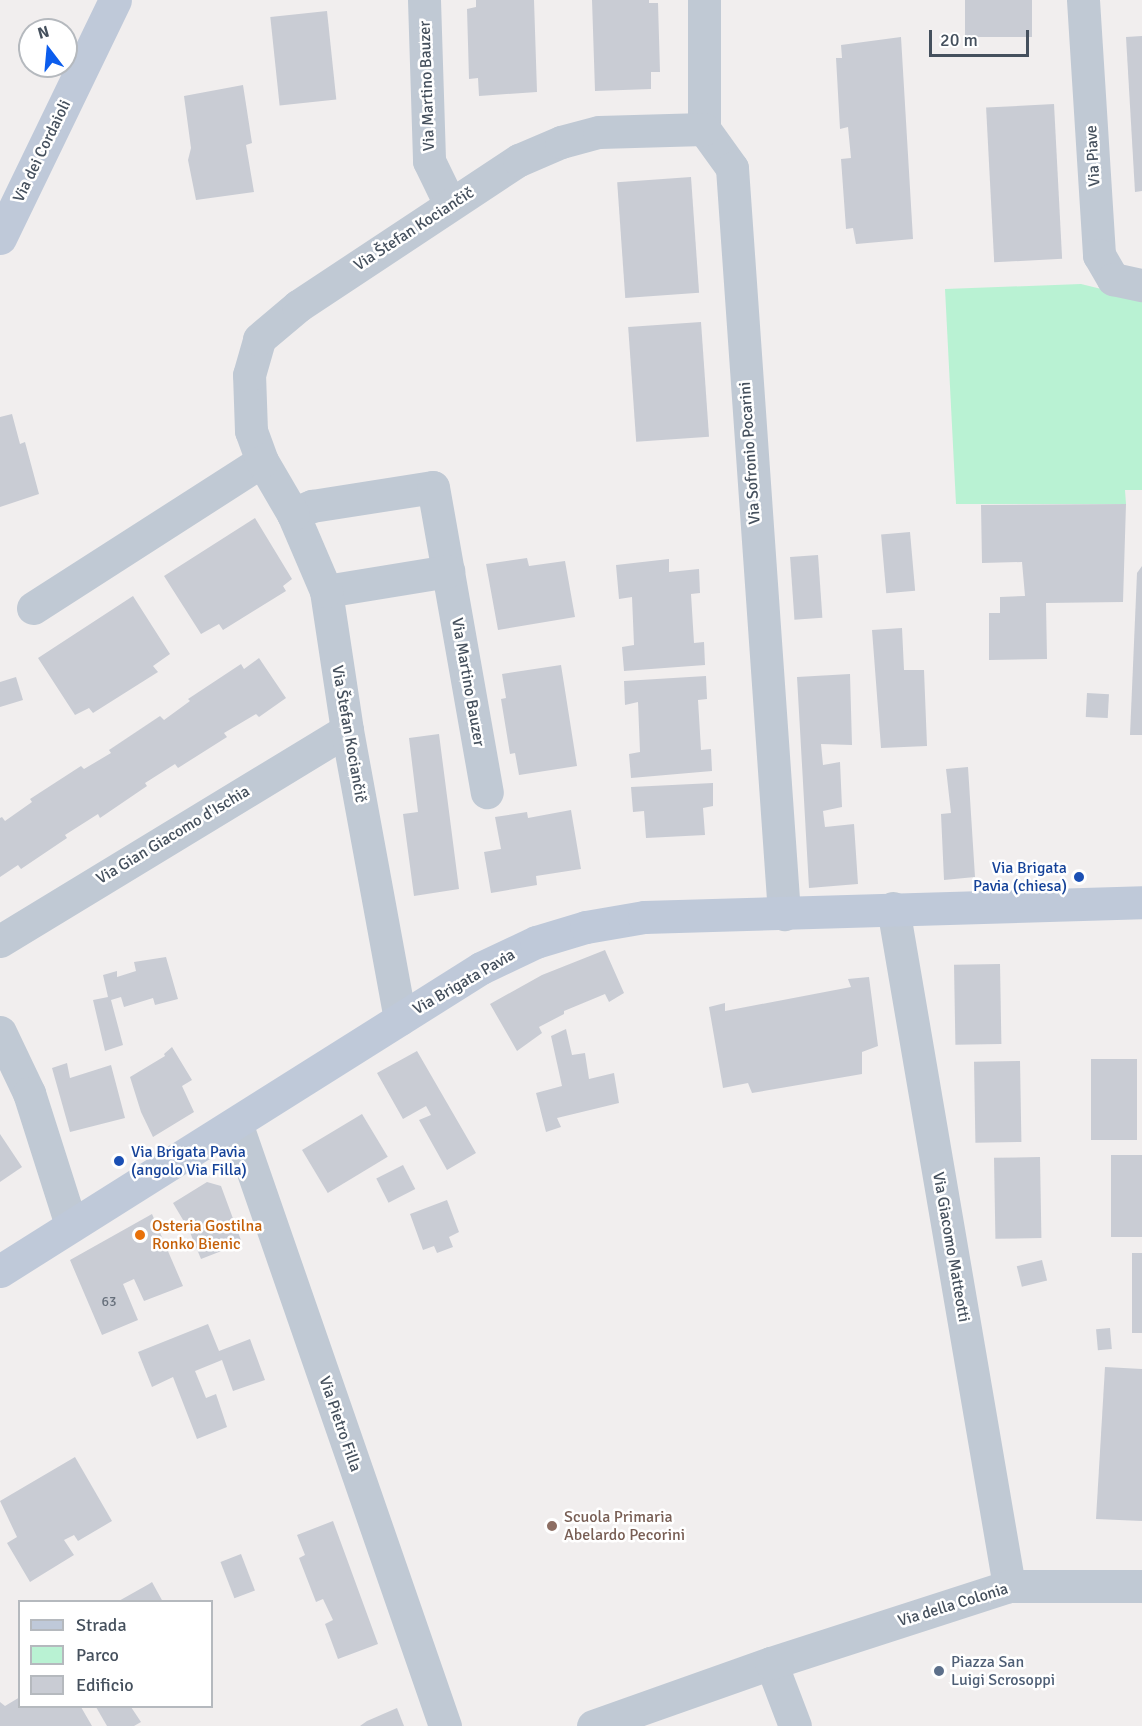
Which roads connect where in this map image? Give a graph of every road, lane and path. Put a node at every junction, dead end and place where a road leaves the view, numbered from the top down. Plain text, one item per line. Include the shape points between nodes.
1 (115, 0) edge
2 (424, 0) edge
3 (704, 0) edge
4 (1083, 0) edge
5 (704, 129) junction
6 (450, 204) junction
7 (0, 238) edge
8 (1142, 285) edge
9 (262, 460) junction
10 (293, 514) junction
11 (448, 571) junction
12 (326, 591) junction
13 (33, 608) dead end
14 (347, 730) junction
15 (487, 792) dead end
16 (1142, 902) edge
17 (893, 908) junction
18 (784, 914) junction
19 (0, 941) edge
20 (400, 1019) junction
21 (5, 1053) edge
22 (236, 1123) junction
23 (71, 1225) junction
24 (0, 1271) edge
25 (1009, 1586) junction
26 (1142, 1586) edge
27 (771, 1663) junction
28 (444, 1726) edge
29 (593, 1726) edge
30 (795, 1726) edge

1 - 7 street, Via dei Cordaioli
2 - 6 street, Via Martino Bauzer via 429,161
3 - 5 street
4 - 8 street, Via Piave via 1099,255 1113,279
5 - 6 street, Via Štefan Kociančič via 599,132 561,142 519,160
5 - 18 street, Via Sofronio Pocarini via 732,168
6 - 9 street, Via Štefan Kociančič via 298,306 259,339 249,375 249,408 251,431
9 - 10 street, Via Štefan Kociančič
9 - 13 street
10 - 11 street, Via Martino Bauzer via 312,506 433,487
10 - 12 street, Via Štefan Kociančič
11 - 12 street
11 - 15 street, Via Martino Bauzer
12 - 14 street, Via Štefan Kociančič
14 - 19 street, Via Gian Giacomo d'Ischia
14 - 20 street, Via Štefan Kociančič
16 - 17 street, Via Brigata Pavia
17 - 18 street, Via Brigata Pavia
17 - 25 street, Via Giacomo Matteotti
18 - 20 street, Via Brigata Pavia via 644,917 586,927 536,942 481,968
20 - 22 street, Via Brigata Pavia
21 - 23 street via 29,1093
22 - 23 street, Via Brigata Pavia
22 - 28 street, Via Pietro Filla
23 - 24 street, Via Brigata Pavia
25 - 26 street, Via della Colonia
25 - 27 street, Via della Colonia
27 - 29 street, Via della Colonia
27 - 30 street

